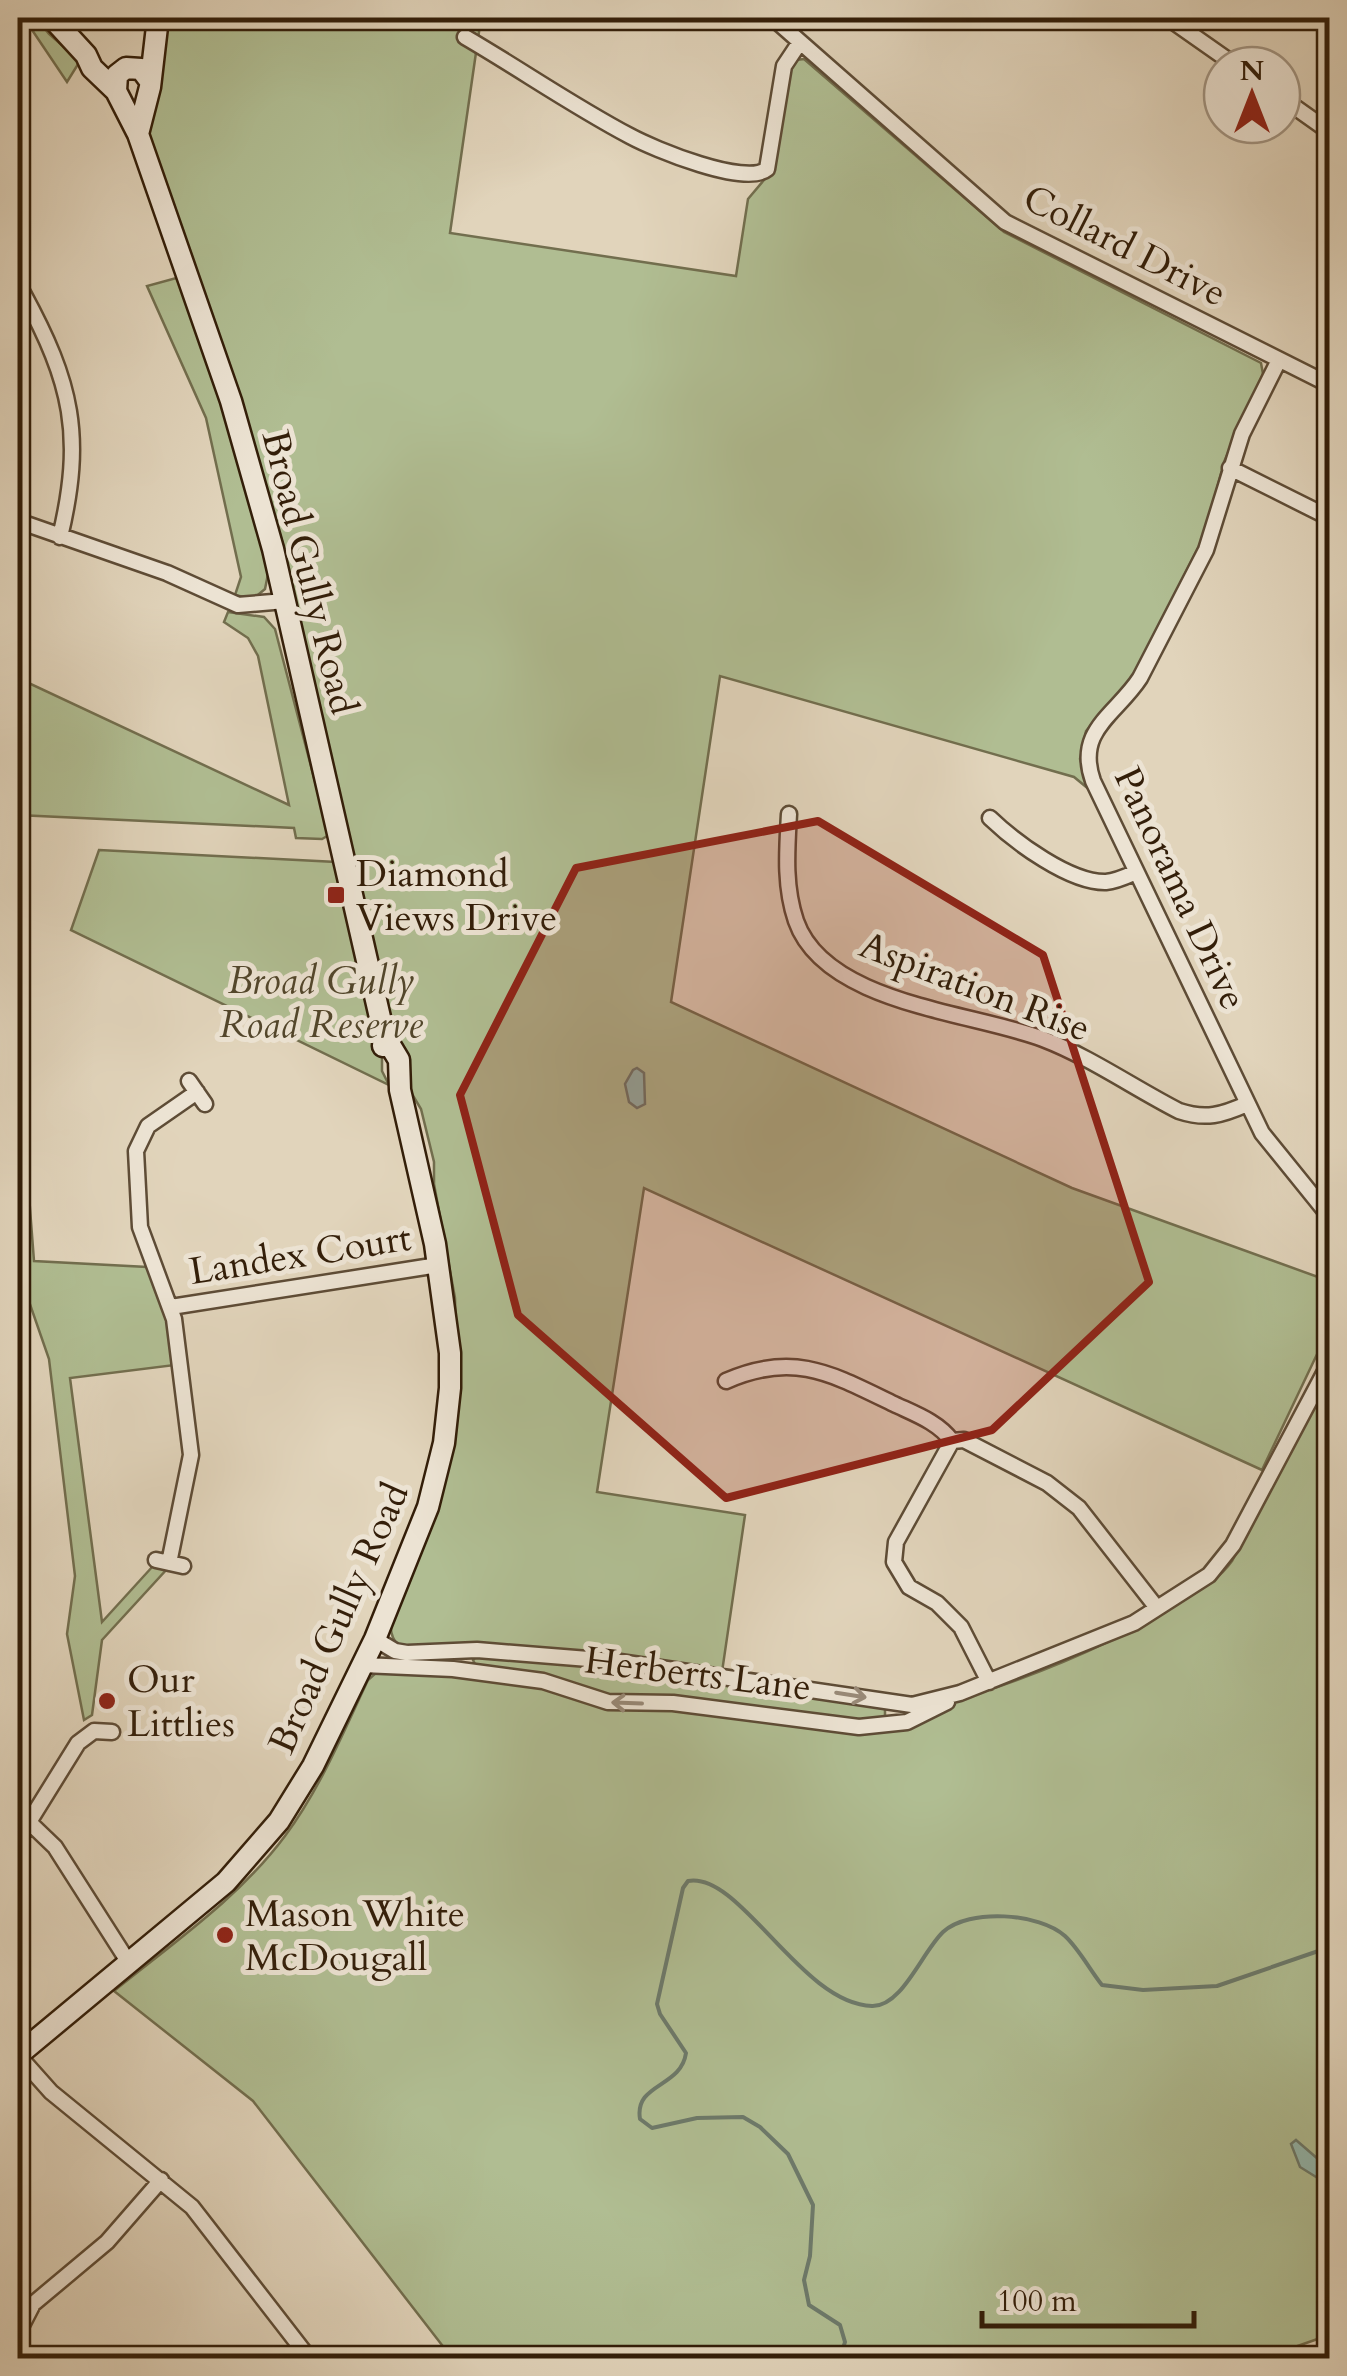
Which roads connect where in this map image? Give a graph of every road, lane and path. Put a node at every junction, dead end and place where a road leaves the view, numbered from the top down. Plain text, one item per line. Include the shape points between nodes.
1 (52, 18) edge
2 (158, 18) edge
3 (1168, 18) edge
4 (782, 21) edge
5 (465, 37) dead end
6 (154, 40) junction
7 (800, 42) junction
8 (1206, 45) edge
9 (86, 56) junction
10 (129, 67) junction
11 (149, 87) junction
12 (118, 93) junction
13 (1302, 112) edge
14 (1330, 132) edge
15 (138, 134) junction
16 (24, 293) dead end
17 (1278, 360) junction
18 (1330, 386) edge
19 (1230, 468) junction
20 (1330, 518) edge
21 (18, 521) edge
22 (60, 537) junction
23 (285, 601) junction
24 (789, 814) dead end
25 (990, 818) dead end
26 (1136, 872) junction
27 (197, 1092) dead end
28 (1247, 1104) junction
29 (1330, 1217) edge
30 (438, 1265) junction
31 (171, 1308) junction
32 (1330, 1362) edge
33 (726, 1381) dead end
34 (952, 1441) junction
35 (169, 1563) dead end
36 (1157, 1608) junction
37 (375, 1640) junction
38 (477, 1650) junction
39 (362, 1665) junction
40 (474, 1672) junction
41 (988, 1682) junction
42 (960, 1693) junction
43 (884, 1701) junction
44 (883, 1726) junction
45 (112, 1732) dead end
46 (29, 1822) junction
47 (18, 1840) edge
48 (130, 1962) junction
49 (18, 2055) edge
50 (161, 2180) junction
51 (18, 2333) edge
52 (309, 2358) edge

1 - 9 street, Broad Gully Road
2 - 6 street
3 - 8 street
4 - 7 street, Collard Drive
5 - 7 street via 632,138 749,176 768,164 784,66
6 - 10 street
6 - 11 street
7 - 17 street, Collard Drive via 1004,222
9 - 10 street
9 - 12 street, Broad Gully Road
10 - 11 street via 145,72
10 - 12 street via 117,75
11 - 12 street via 134,102
11 - 15 street
12 - 15 street, Broad Gully Road
13 - 14 street
15 - 23 street, Broad Gully Road via 231,401
16 - 22 street via 58,362 70,412 72,470
17 - 18 street, Collard Drive
17 - 19 street, Panorama Drive
19 - 20 street
19 - 26 street, Panorama Drive via 1212,534 1151,660 1090,742 1092,781
21 - 22 street
22 - 23 street via 167,573 238,606
23 - 30 street, Broad Gully Road via 384,1035 399,1060
24 - 28 street, Aspiration Rise via 786,862 796,921 817,956 832,967 904,1002 1044,1040 1195,1116 1220,1116
25 - 26 street via 1016,844 1094,880
26 - 28 street, Panorama Drive
27 - 31 street, Landex Court via 148,1126 136,1151 142,1236
28 - 29 street, Panorama Drive via 1272,1150
30 - 31 street, Landex Court
30 - 37 street, Broad Gully Road via 450,1353 444,1443 428,1507
31 - 35 street, Landex Court via 191,1455
32 - 36 street, Herberts Lane via 1222,1562
33 - 34 street via 764,1368 822,1370 934,1424
34 - 36 street via 964,1440 1064,1495
34 - 41 street via 896,1542 894,1562 909,1587 961,1626
36 - 41 street, Herberts Lane
37 - 38 street, Herberts Lane via 395,1652
37 - 39 street, Broad Gully Road
38 - 40 street via 470,1658
38 -> 43 street, Herberts Lane via 654,1666
39 - 40 street, Herberts Lane
39 - 48 street, Broad Gully Road via 313,1766 263,1842
44 -> 40 street, Herberts Lane via 608,1702 543,1681
41 - 42 street, Herberts Lane
42 - 43 street, Herberts Lane via 912,1705
42 - 44 street, Herberts Lane via 923,1715
43 - 44 street via 891,1711
45 - 46 street via 84,1736
46 - 47 street
46 - 48 street via 55,1847
48 - 49 street, Broad Gully Road
49 - 50 street via 50,2092
50 - 51 street via 107,2242 32,2304
50 - 52 street via 202,2218

